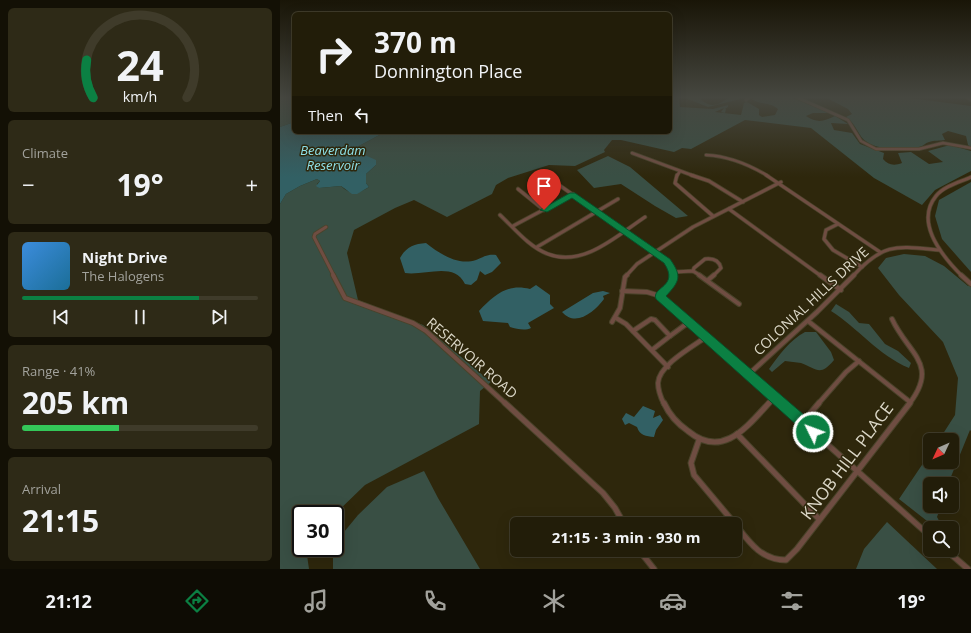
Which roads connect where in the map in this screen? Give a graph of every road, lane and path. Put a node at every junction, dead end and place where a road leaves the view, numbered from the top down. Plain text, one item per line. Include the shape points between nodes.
1 (850, 124) edge
2 (971, 148) edge
3 (632, 153) dead end
4 (706, 155) dead end
5 (680, 170) junction
6 (971, 177) edge
7 (552, 180) dead end
8 (781, 182) junction
9 (518, 189) dead end
10 (573, 194) junction
11 (618, 199) dead end
12 (743, 202) junction
13 (729, 209) junction
14 (544, 210) junction
15 (597, 212) junction
16 (500, 215) dead end
17 (713, 216) junction
18 (645, 217) dead end
19 (838, 224) junction
20 (513, 226) junction
21 (326, 227) dead end
22 (623, 230) junction
23 (537, 247) junction
24 (939, 250) junction
25 (880, 252) junction
26 (654, 253) junction
27 (862, 267) junction
28 (693, 271) junction
29 (674, 272) junction
30 (708, 280) junction
31 (971, 284) edge
32 (841, 290) junction
33 (622, 291) junction
34 (660, 296) junction
35 (739, 304) dead end
36 (892, 319) dead end
37 (808, 321) junction
38 (689, 322) junction
39 (633, 331) junction
40 (670, 336) junction
41 (706, 337) junction
42 (652, 350) junction
43 (859, 361) junction
44 (668, 367) junction
45 (749, 374) junction
46 (774, 398) junction
47 (910, 402) junction
48 (802, 422) junction
49 (737, 434) junction
50 (699, 440) junction
51 (857, 471) junction
52 (620, 517) edge
53 (729, 517) edge
54 (819, 519) junction
55 (923, 530) edge
56 (742, 532) edge
57 (645, 557) edge
58 (954, 557) edge
59 (654, 569) edge
60 (968, 569) edge

1 - 2 street via 861,141 876,149 919,149 943,143
3 - 5 street
4 - 8 street via 741,162
5 - 12 street via 715,184
5 - 17 street via 675,178 677,186
6 - 24 street via 946,188 931,203 928,224
7 - 10 street
8 - 12 street
8 - 19 street
9 - 14 street
10 - 14 street
10 - 15 street
11 - 15 street
12 - 13 street
13 - 17 street
13 - 32 street
14 - 20 street
15 - 22 street
15 - 23 street
16 - 20 street
17 - 26 street via 685,231
18 - 22 street
19 - 25 street
19 - 27 street via 826,230 824,239 833,250
20 - 23 street
21 - 52 street, RESERVOIR ROAD via 314,237 345,298 413,323 426,331 595,485 610,500
22 - 23 street via 591,252 576,257 552,256
22 - 26 street
24 - 25 street, COLONIAL HILLS DRIVE via 902,248
24 - 31 street
25 - 27 street, COLONIAL HILLS DRIVE
26 - 29 street via 667,261
26 - 33 street via 630,270 625,276
27 - 32 street, COLONIAL HILLS DRIVE
28 - 29 street
28 - 30 street
28 - 30 street via 705,260 715,260 721,268
29 - 34 street via 670,285
30 - 35 street
32 - 37 street, COLONIAL HILLS DRIVE
33 - 34 street via 647,292
33 - 39 street via 620,308 614,320
34 - 38 street
36 - 47 street, KNOB HILL PLACE via 916,355 922,369 922,385
37 - 43 street
37 - 45 street, COLONIAL HILLS DRIVE
38 - 40 street
38 - 41 street
39 - 40 street via 651,319
39 - 42 street
40 - 42 street
41 - 44 street
41 - 45 street
42 - 44 street
43 - 47 street
43 - 48 street
44 - 50 street via 662,372 657,384 659,396 664,406 682,426
45 - 46 street
46 - 48 street
46 - 49 street
47 - 51 street, KNOB HILL PLACE
48 - 51 street
49 - 50 street via 728,440 713,444
49 - 54 street
50 - 53 street, KNOB HILL PLACE via 691,463 694,475
51 - 54 street, KNOB HILL PLACE
51 - 55 street
54 - 56 street, KNOB HILL PLACE via 786,560 771,560 760,553
57 - 59 street
58 - 60 street

